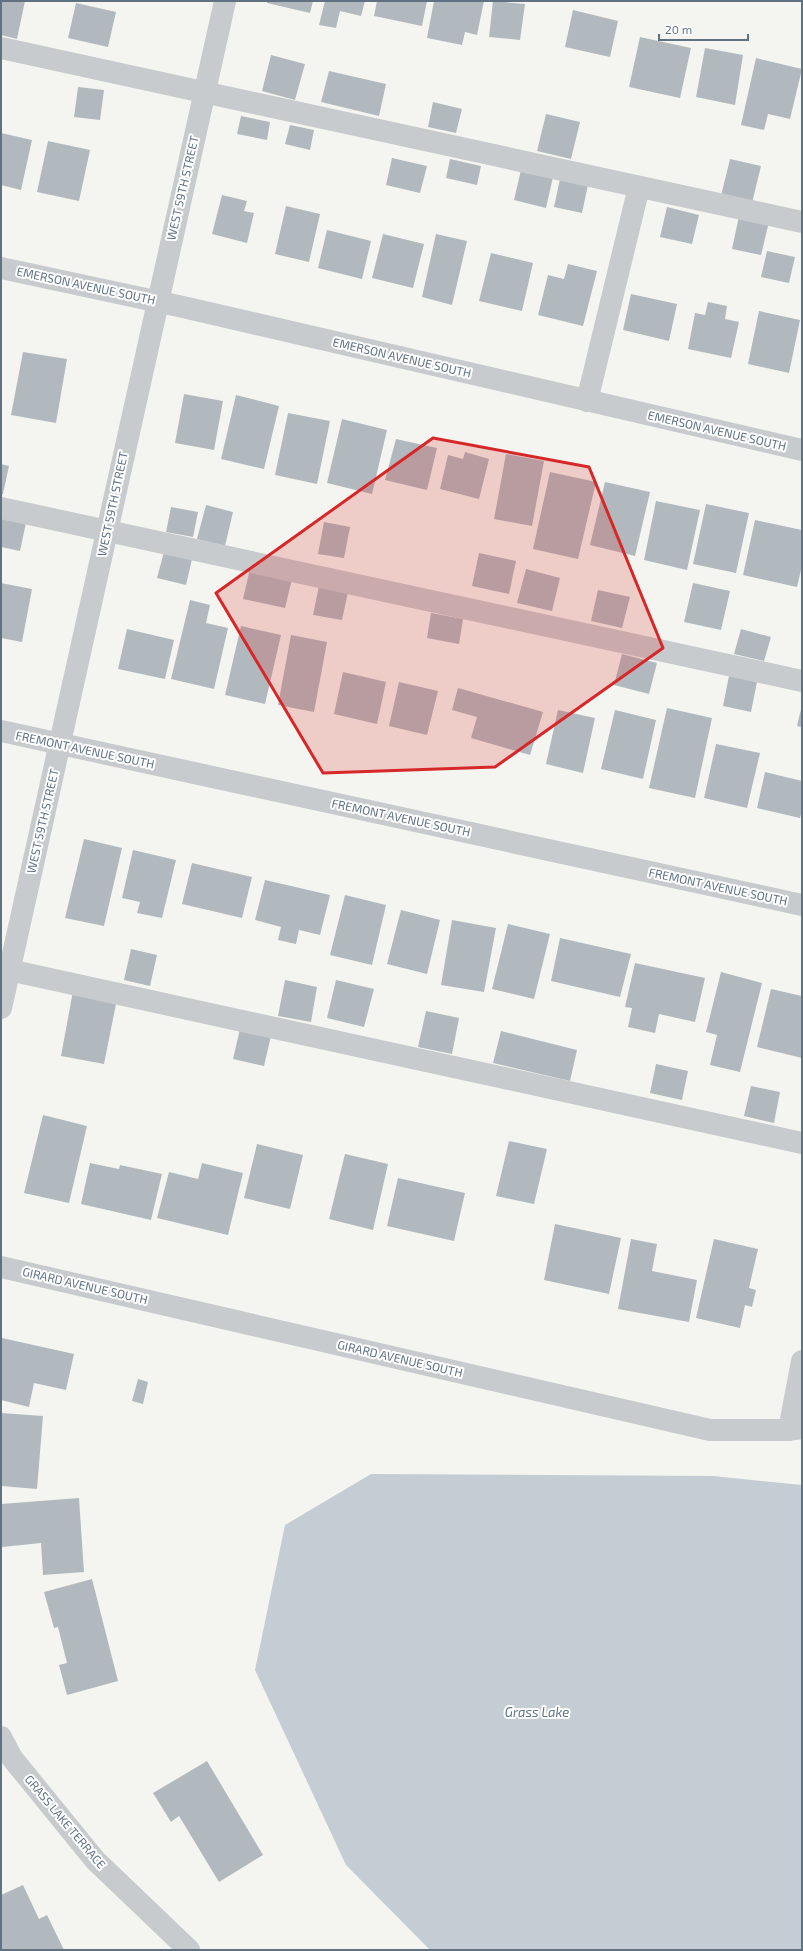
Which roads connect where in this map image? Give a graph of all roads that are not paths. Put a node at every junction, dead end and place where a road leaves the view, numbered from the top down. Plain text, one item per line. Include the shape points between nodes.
1 (225, 1) edge
2 (1, 48) edge
3 (204, 92) junction
4 (639, 187) junction
5 (802, 222) edge
6 (1, 268) edge
7 (158, 302) junction
8 (587, 401) junction
9 (802, 450) edge
10 (1, 508) edge
11 (107, 531) junction
12 (802, 681) edge
13 (1, 731) edge
14 (60, 744) junction
15 (802, 905) edge
16 (10, 970) junction
17 (1, 1008) edge
18 (802, 1143) edge
19 (1, 1267) edge
20 (802, 1361) edge
21 (795, 1429) edge
22 (1, 1737) edge
23 (189, 1950) edge

1 - 3 street, WEST 59TH STREET
2 - 3 street
3 - 4 street
3 - 7 street, WEST 59TH STREET
4 - 5 street
4 - 8 street
6 - 7 street, EMERSON AVENUE SOUTH
7 - 8 street, EMERSON AVENUE SOUTH
7 - 11 street, WEST 59TH STREET
8 - 9 street, EMERSON AVENUE SOUTH
10 - 11 street
11 - 12 street
11 - 14 street, WEST 59TH STREET
13 - 14 street, FREMONT AVENUE SOUTH
14 - 15 street, FREMONT AVENUE SOUTH
14 - 16 street, WEST 59TH STREET
16 - 17 street, WEST 59TH STREET
16 - 18 street
19 - 21 street, GIRARD AVENUE SOUTH via 710,1430
20 - 21 street
22 - 23 street, GRASS LAKE TERRACE via 12,1758 94,1860

